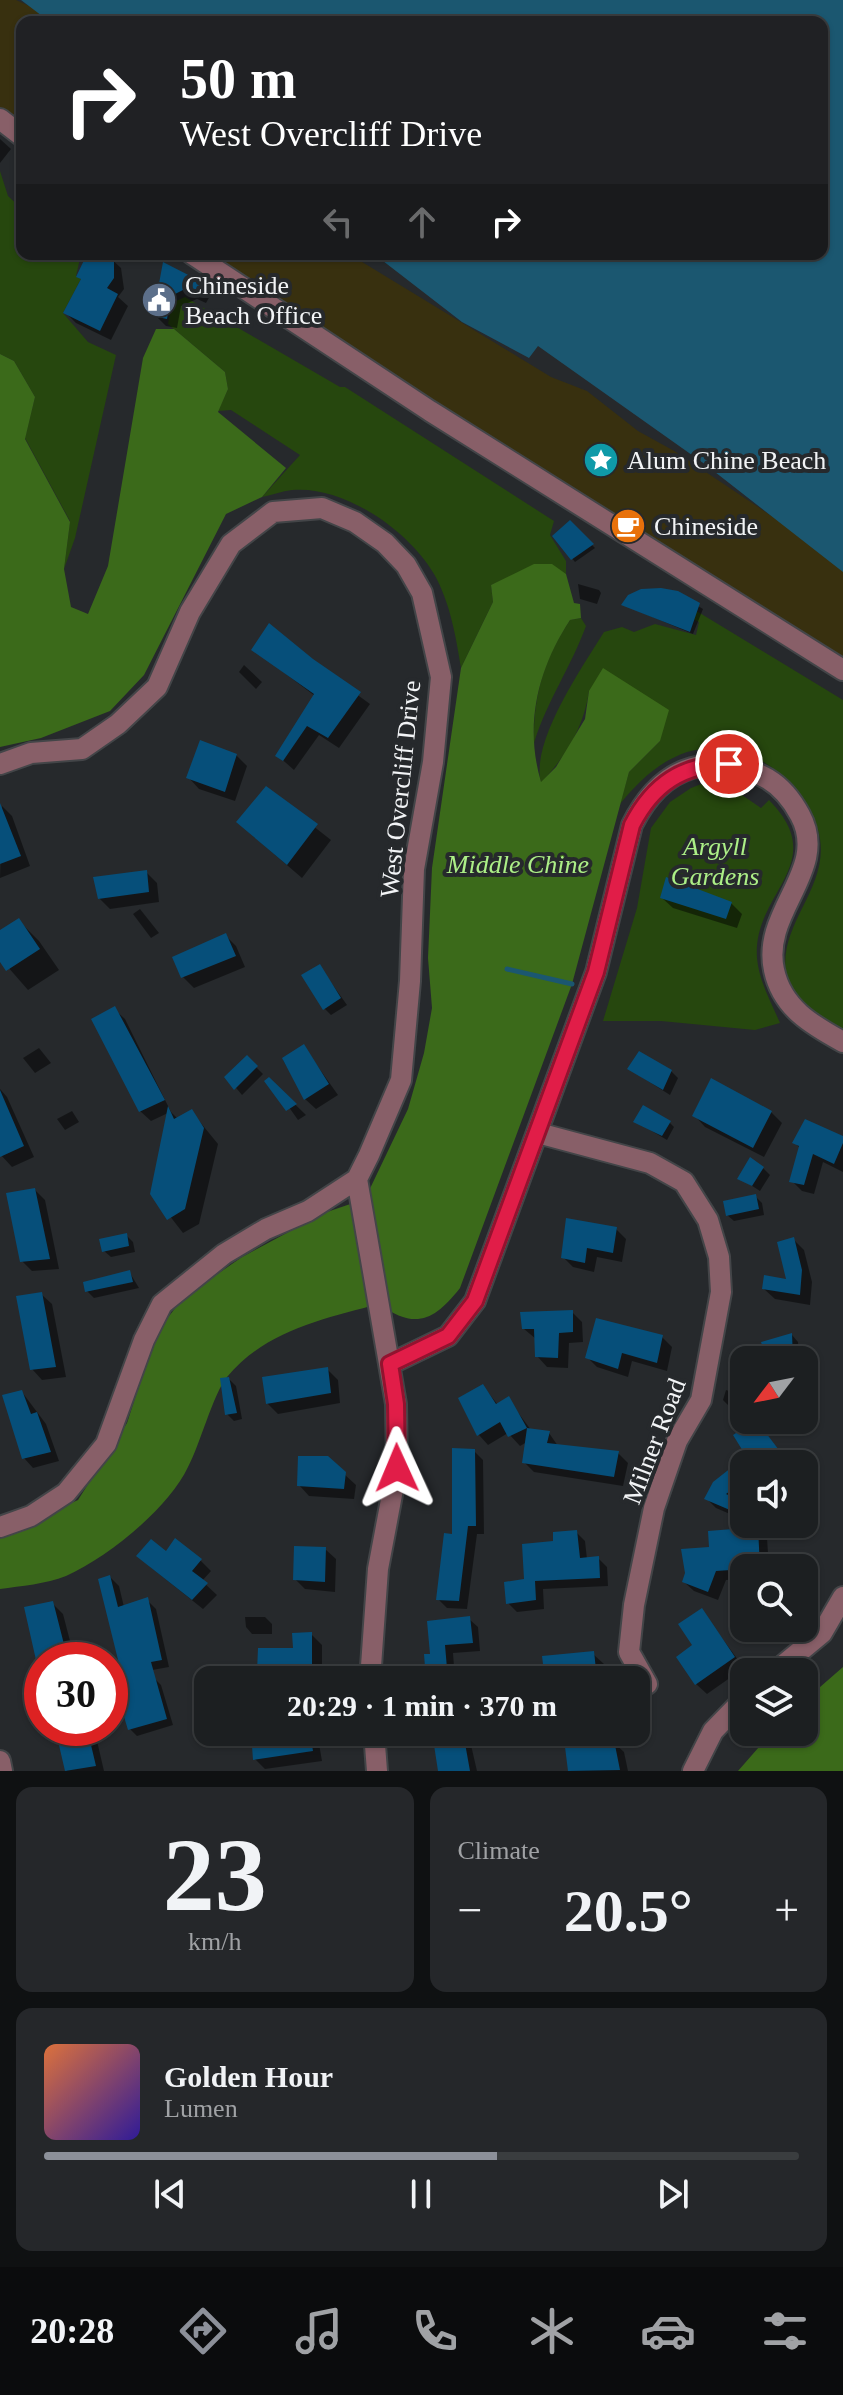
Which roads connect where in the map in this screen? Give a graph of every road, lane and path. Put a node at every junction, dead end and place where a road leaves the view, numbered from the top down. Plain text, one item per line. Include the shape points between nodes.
1 (0, 119) edge
2 (16, 131) edge
3 (201, 260) edge
4 (843, 670) edge
5 (0, 764) edge
6 (843, 1042) edge
7 (538, 1133) junction
8 (357, 1179) junction
9 (390, 1364) junction
10 (0, 1527) edge
11 (843, 1597) edge
12 (792, 1658) edge
13 (371, 1666) edge
14 (637, 1666) edge
15 (730, 1713) edge
16 (375, 1746) edge
17 (0, 1761) edge
18 (2, 1771) edge
19 (377, 1771) edge
20 (693, 1771) edge

1 - 2 street
3 - 4 street via 430,411
5 - 8 street, West Overcliff Drive via 31,753 82,749 118,724 157,687 190,612 231,544 273,512 322,508 355,522 406,565 422,593 441,677 414,869 401,1080
6 - 7 street via 800,1016 774,971 773,930 803,872 809,846 790,797 751,770 729,764 684,770 660,786 632,825 596,972
7 - 9 street via 475,1301 448,1336
7 - 14 street, Milner Road via 650,1163 684,1182 708,1220 719,1257 721,1292 701,1400 677,1441 654,1508 634,1605 629,1652
8 - 9 street
8 - 10 street via 224,1254 162,1304 106,1444 66,1493 31,1516
9 - 13 street via 397,1468 378,1569
11 - 12 street via 822,1633
15 - 20 street via 713,1731
16 - 19 street
17 - 18 street

